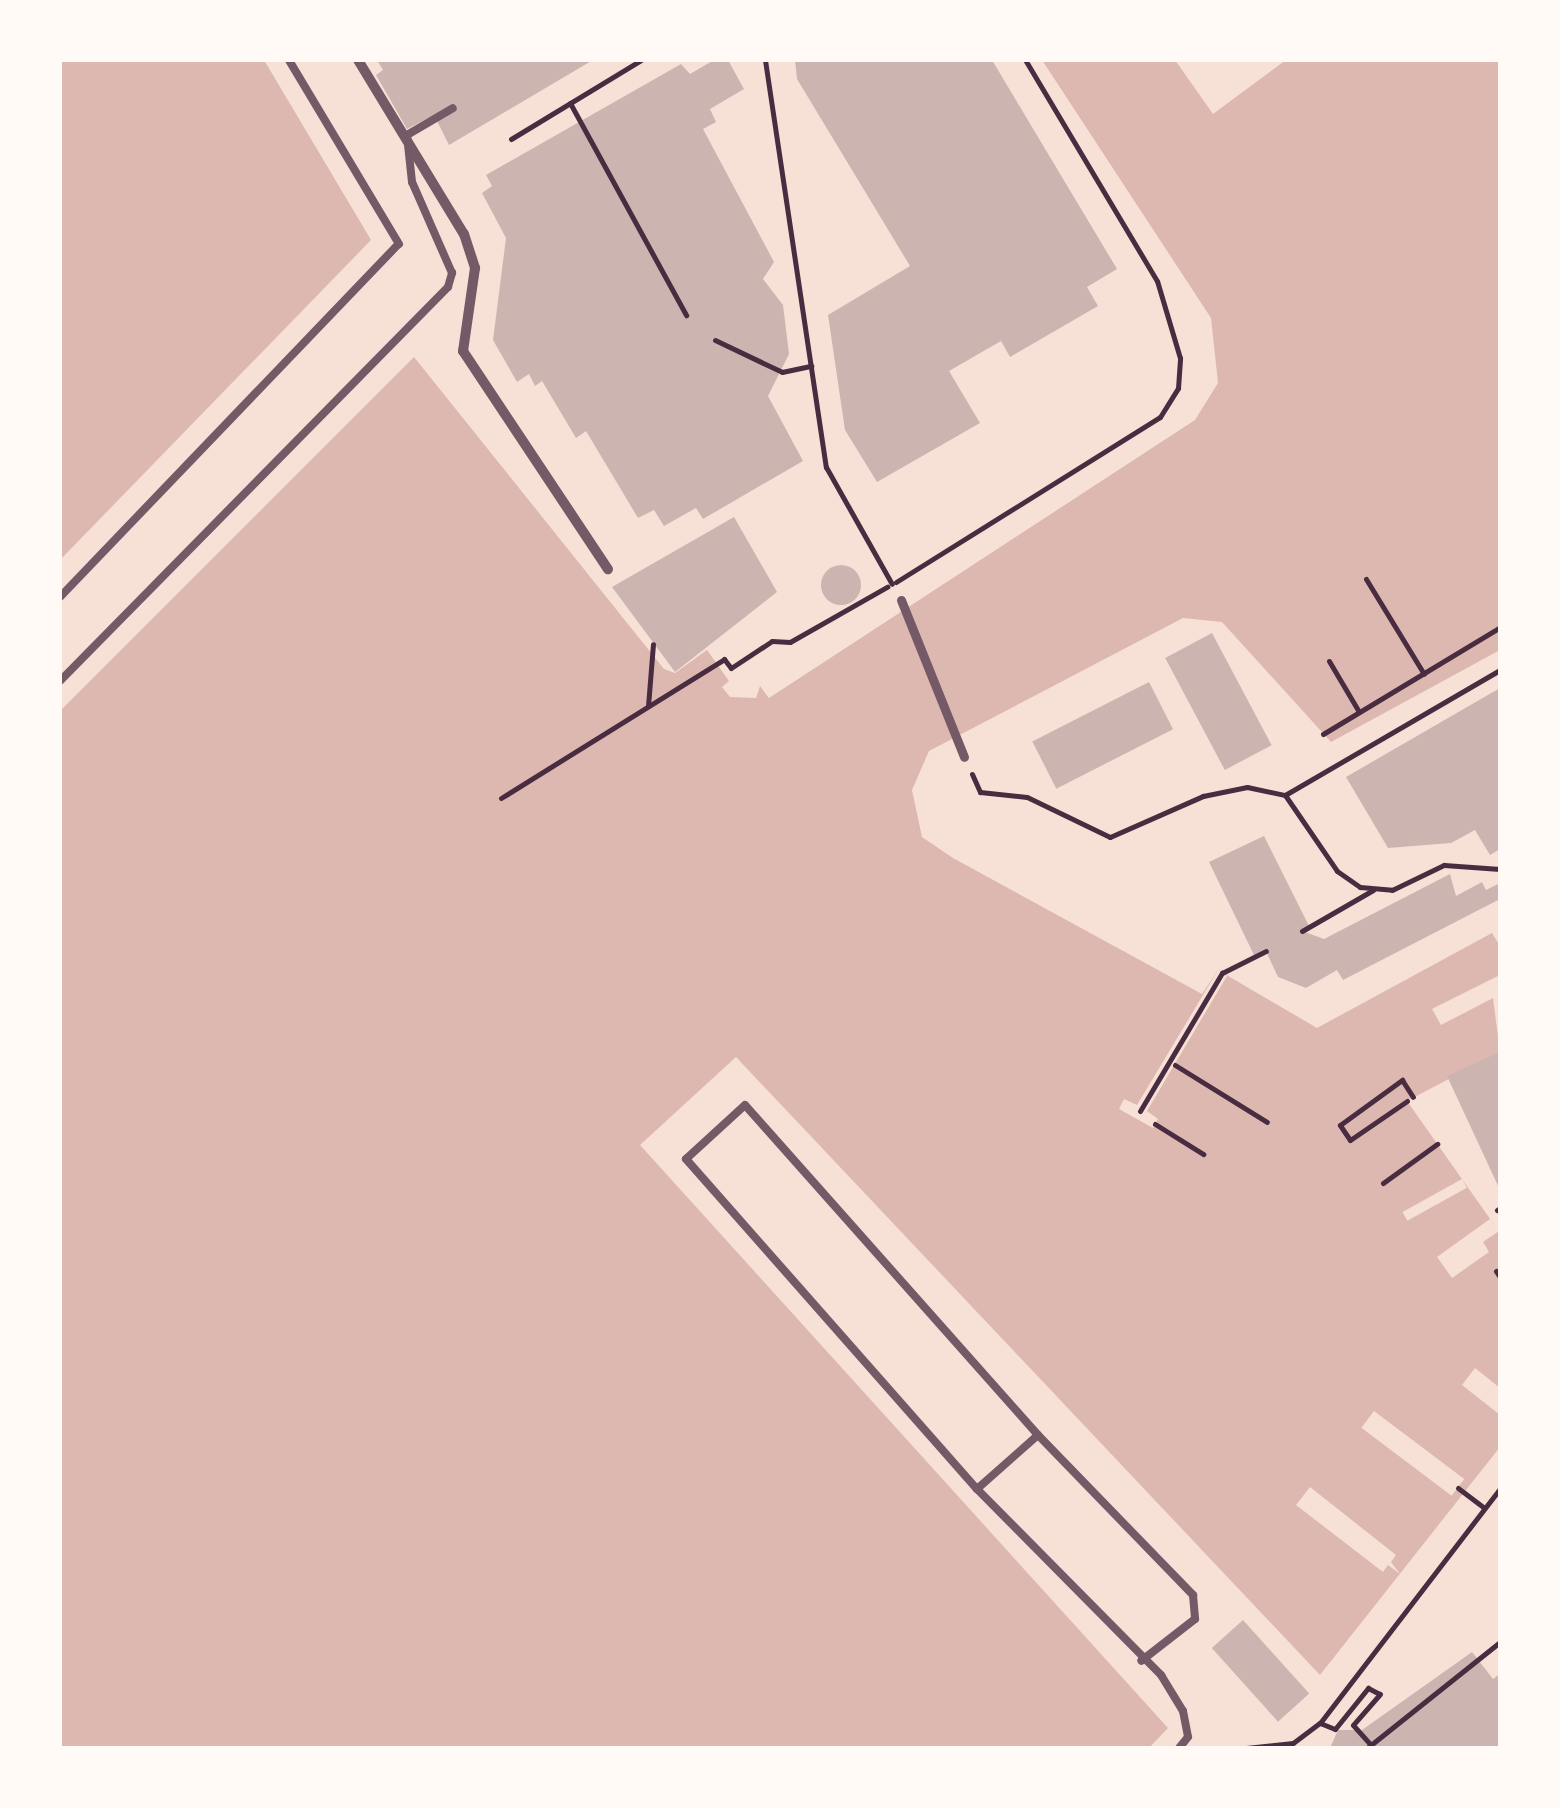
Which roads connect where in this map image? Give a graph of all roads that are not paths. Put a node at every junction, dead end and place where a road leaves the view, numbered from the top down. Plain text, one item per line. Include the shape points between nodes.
1 (289, 60) edge
2 (358, 60) edge
3 (453, 108) dead end
4 (406, 135) junction
5 (608, 568) dead end
6 (60, 597) edge
7 (901, 600) road end
8 (60, 681) edge
9 (964, 758) road end
10 (1038, 1434) junction
11 (977, 1489) junction
12 (1141, 1661) junction
13 (1178, 1748) edge

1 - 6 lane via 399,244
2 - 4 street
3 - 4 lane
4 - 5 street via 464,234 475,268 463,351
4 - 8 lane via 412,182 452,273 448,287
7 - 9 street
10 - 11 lane
10 - 11 lane via 745,1106 686,1159
10 - 12 lane via 1192,1595 1194,1618
11 - 12 lane
12 - 13 lane via 1178,1698 1188,1737

